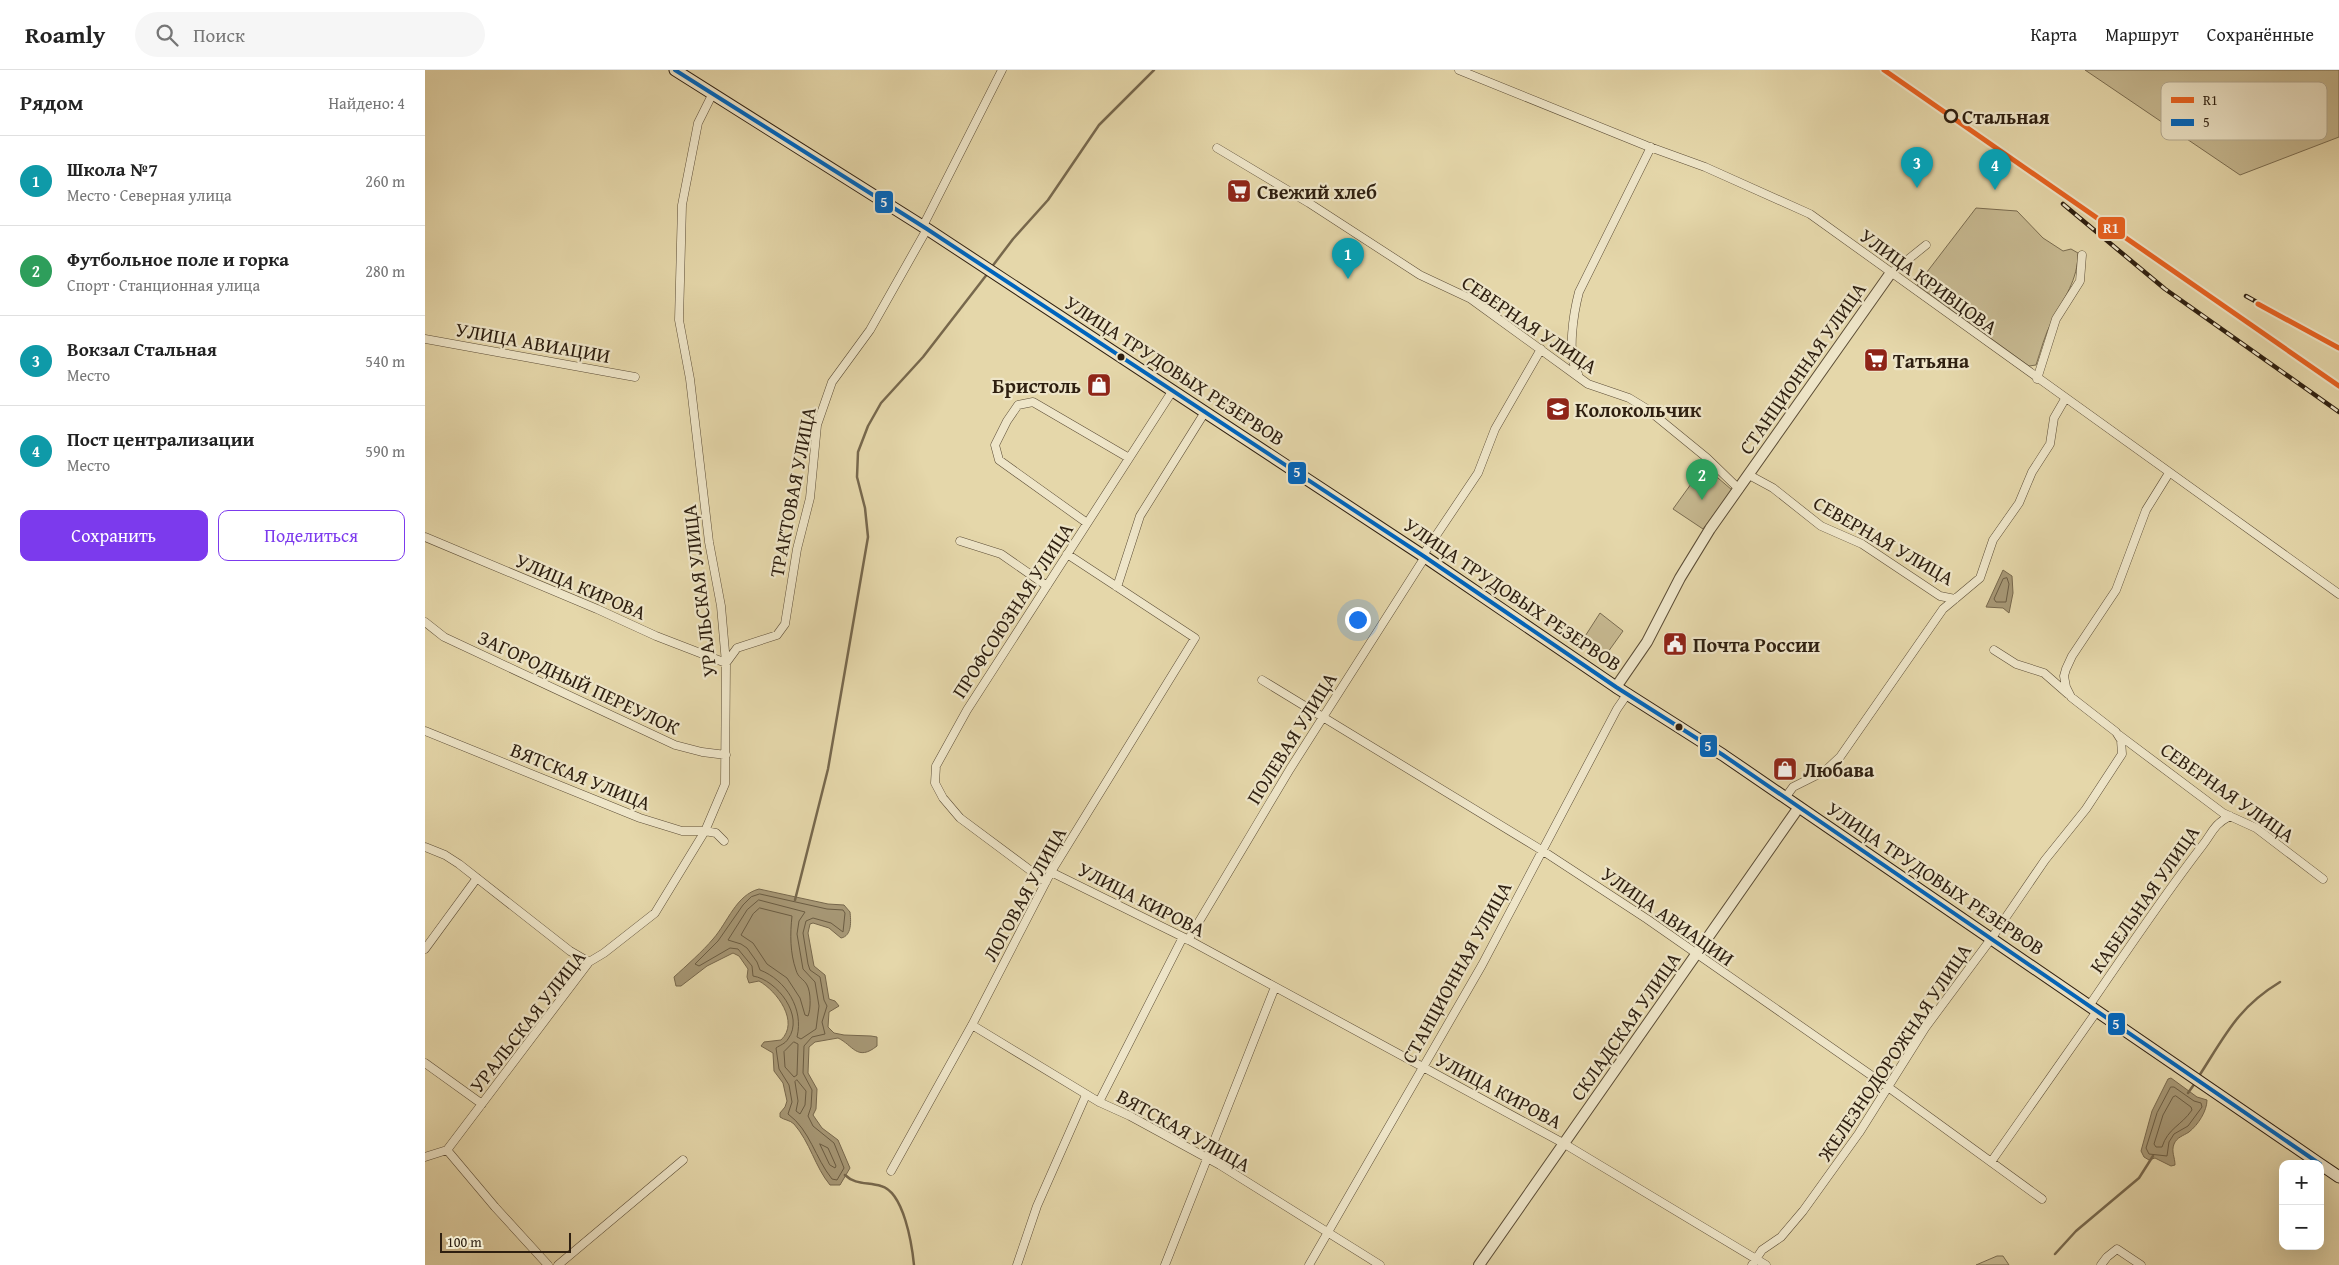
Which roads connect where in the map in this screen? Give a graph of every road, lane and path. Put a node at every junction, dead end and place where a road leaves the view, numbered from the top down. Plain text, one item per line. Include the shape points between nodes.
1 (675, 70) edge
2 (1002, 70) edge
3 (1459, 70) edge
4 (713, 93) junction
5 (1217, 148) dead end
6 (1651, 148) junction
7 (925, 227) junction
8 (1926, 245) dead end
9 (2082, 255) dead end
10 (1890, 274) junction
11 (425, 339) edge
12 (1541, 349) junction
13 (635, 378) dead end
14 (1583, 379) junction
15 (2037, 379) junction
16 (1173, 390) junction
17 (2065, 399) junction
18 (1205, 412) junction
19 (1129, 458) junction
20 (2169, 473) junction
21 (1749, 475) junction
22 (1739, 488) junction
23 (1087, 523) junction
24 (425, 537) edge
25 (960, 541) dead end
26 (1067, 554) junction
27 (1424, 556) junction
28 (1047, 586) junction
29 (1117, 587) junction
30 (2339, 594) edge
31 (1955, 599) junction
32 (425, 622) edge
33 (1994, 650) dead end
34 (726, 664) junction
35 (1262, 680) dead end
36 (1616, 686) junction
37 (1628, 693) junction
38 (2071, 697) junction
39 (1323, 717) junction
40 (425, 731) edge
41 (2116, 732) junction
42 (726, 755) junction
43 (935, 784) joint
44 (1785, 798) junction
45 (1799, 807) junction
46 (2230, 816) junction
47 (705, 831) junction
48 (724, 841) dead end
49 (425, 847) edge
50 (1543, 851) junction
51 (1051, 872) junction
52 (477, 878) junction
53 (2323, 879) dead end
54 (1046, 882) junction
55 (1186, 939) junction
56 (1991, 939) junction
57 (425, 949) edge
58 (1696, 955) junction
59 (589, 962) junction
60 (1275, 987) junction
61 (2093, 1009) junction
62 (972, 1025) junction
63 (425, 1063) edge
64 (1423, 1067) junction
65 (1888, 1087) junction
66 (1086, 1095) junction
67 (1099, 1102) junction
68 (482, 1104) junction
69 (1563, 1143) junction
70 (447, 1150) junction
71 (425, 1157) edge
72 (1207, 1159) junction
73 (683, 1160) dead end
74 (2314, 1160) edge
75 (1991, 1162) junction
76 (2324, 1167) edge
77 (891, 1171) dead end
78 (2339, 1177) edge
79 (2043, 1199) dead end
80 (1328, 1233) junction
81 (1754, 1262) edge
82 (548, 1265) edge
83 (558, 1265) edge
84 (1017, 1265) edge
85 (1165, 1265) edge
86 (1309, 1265) edge
87 (1380, 1265) edge
88 (1479, 1265) edge
89 (1767, 1265) edge
90 (2101, 1265) edge
91 (2141, 1265) edge

1 - 4 main road, УЛИЦА ТРУДОВЫХ РЕЗЕРВОВ
2 - 7 street, ТРАКТОВАЯ УЛИЦА
3 - 6 street, УЛИЦА КРИВЦОВА
4 - 7 main road, УЛИЦА ТРУДОВЫХ РЕЗЕРВОВ
4 - 34 street, УРАЛЬСКАЯ УЛИЦА via 698,123 682,205 679,320 709,542 721,606
5 - 12 street, СЕВЕРНАЯ УЛИЦА via 1421,275 1471,299
6 - 10 street, УЛИЦА КРИВЦОВА via 1791,204 1816,218
6 - 14 street via 1584,279 1575,305 1573,359
7 - 16 main road, УЛИЦА ТРУДОВЫХ РЕЗЕРВОВ
7 - 34 street, ТРАКТОВАЯ УЛИЦА via 875,322 831,382 817,425 810,498 797,549 785,624 777,635 737,648
8 - 10 street
9 - 15 street via 2080,281 2056,319
10 - 15 street, УЛИЦА КРИВЦОВА
10 - 21 street, СТАНЦИОННАЯ УЛИЦА
11 - 13 street, УЛИЦА АВИАЦИИ
12 - 14 street, СЕВЕРНАЯ УЛИЦА
12 - 27 street, ПОЛЕВАЯ УЛИЦА via 1495,429 1478,474
14 - 22 street, СЕВЕРНАЯ УЛИЦА via 1594,387 1629,398 1647,409
15 - 17 street, УЛИЦА КРИВЦОВА
16 - 18 main road, УЛИЦА ТРУДОВЫХ РЕЗЕРВОВ
16 - 19 street, ПРОФСОЮЗНАЯ УЛИЦА
17 - 20 street, УЛИЦА КРИВЦОВА
17 - 31 street via 2054,418 2050,444 2032,472 2019,503 1993,540 1980,578
18 - 27 main road, УЛИЦА ТРУДОВЫХ РЕЗЕРВОВ
18 - 29 street via 1140,516
19 - 23 street, ПРОФСОЮЗНАЯ УЛИЦА
19 - 23 street via 1033,402 1018,405 1007,421 996,440 995,451 999,460
20 - 30 street, УЛИЦА КРИВЦОВА
20 - 38 street via 2146,510 2116,590 2066,669 2064,676
21 - 22 street, СТАНЦИОННАЯ УЛИЦА
21 - 31 street, СЕВЕРНАЯ УЛИЦА via 1773,488 1821,526 1862,544 1940,596
22 - 36 street, СТАНЦИОННАЯ УЛИЦА via 1680,578 1647,642
23 - 26 street, ПРОФСОЮЗНАЯ УЛИЦА
24 - 34 street, УЛИЦА КИРОВА
25 - 28 street via 1001,554
26 - 28 street, ПРОФСОЮЗНАЯ УЛИЦА
26 - 29 street
27 - 36 main road, УЛИЦА ТРУДОВЫХ РЕЗЕРВОВ
27 - 39 street, ПОЛЕВАЯ УЛИЦА
28 - 43 street, ПРОФСОЮЗНАЯ УЛИЦА via 967,710 940,758
29 - 51 street, ЛОГОВАЯ УЛИЦА via 1195,638
31 - 44 street via 1943,610 1845,750 1825,771 1793,787
32 - 42 street, ЗАГОРОДНЫЙ ПЕРЕУЛОК via 444,637 675,745
33 - 38 street via 2016,664 2044,673
34 - 42 street, УРАЛЬСКАЯ УЛИЦА
35 - 39 street, УЛИЦА АВИАЦИИ
36 - 37 main road, УЛИЦА ТРУДОВЫХ РЕЗЕРВОВ
37 - 44 main road, УЛИЦА ТРУДОВЫХ РЕЗЕРВОВ
37 - 50 street, СТАНЦИОННАЯ УЛИЦА
38 - 41 street
39 - 50 street, УЛИЦА АВИАЦИИ
39 - 55 street, ПОЛЕВАЯ УЛИЦА
40 - 47 street, ВЯТСКАЯ УЛИЦА via 646,821 682,832
41 - 46 street, СЕВЕРНАЯ УЛИЦА
41 - 56 street, ЖЕЛЕЗНОДОРОЖНАЯ УЛИЦА via 2123,746 2118,761
42 - 47 street, УРАЛЬСКАЯ УЛИЦА via 725,784
43 - 54 street, УЛИЦА КИРОВА via 960,818
44 - 45 main road, УЛИЦА ТРУДОВЫХ РЕЗЕРВОВ
45 - 56 main road, УЛИЦА ТРУДОВЫХ РЕЗЕРВОВ
45 - 58 street, СКЛАДСКАЯ УЛИЦА
46 - 53 street, СЕВЕРНАЯ УЛИЦА via 2256,828
46 - 61 street, КАБЕЛЬНАЯ УЛИЦА via 2213,828 2178,876
47 - 48 street, ВЯТСКАЯ УЛИЦА via 716,833
47 - 59 street, УРАЛЬСКАЯ УЛИЦА via 655,913
49 - 52 street via 445,855
50 - 58 street, УЛИЦА АВИАЦИИ via 1647,918
50 - 64 street, СТАНЦИОННАЯ УЛИЦА
51 - 54 street, ЛОГОВАЯ УЛИЦА
51 - 55 street, УЛИЦА КИРОВА
52 - 57 street
52 - 59 street via 570,951
54 - 62 street, ЛОГОВАЯ УЛИЦА
55 - 60 street, УЛИЦА КИРОВА
55 - 67 street, ПОЛЕВАЯ УЛИЦА
56 - 61 main road, УЛИЦА ТРУДОВЫХ РЕЗЕРВОВ
56 - 65 street, ЖЕЛЕЗНОДОРОЖНАЯ УЛИЦА via 1925,1028
58 - 65 street, УЛИЦА АВИАЦИИ
58 - 69 street, СКЛАДСКАЯ УЛИЦА
59 - 68 street, УРАЛЬСКАЯ УЛИЦА
60 - 64 street, УЛИЦА КИРОВА
60 - 72 street
61 - 74 main road, УЛИЦА ТРУДОВЫХ РЕЗЕРВОВ
61 - 75 street, КАБЕЛЬНАЯ УЛИЦА
62 - 66 street, ВЯТСКАЯ УЛИЦА
62 - 77 street, ЛОГОВАЯ УЛИЦА
63 - 68 street
64 - 69 street, УЛИЦА КИРОВА
64 - 80 street, СТАНЦИОННАЯ УЛИЦА
65 - 75 street, УЛИЦА АВИАЦИИ
65 - 81 street, ЖЕЛЕЗНОДОРОЖНАЯ УЛИЦА via 1793,1224 1762,1250
66 - 67 street, ВЯТСКАЯ УЛИЦА
66 - 84 street via 1037,1206
67 - 72 street, ВЯТСКАЯ УЛИЦА
68 - 70 street, УРАЛЬСКАЯ УЛИЦА
69 - 81 street, УЛИЦА КИРОВА
69 - 88 street, СКЛАДСКАЯ УЛИЦА
70 - 71 street
70 - 82 street
72 - 80 street, ВЯТСКАЯ УЛИЦА
72 - 85 street
73 - 83 street
75 - 79 street, УЛИЦА АВИАЦИИ
76 - 78 main road, УЛИЦА ТРУДОВЫХ РЕЗЕРВОВ
80 - 86 street, СТАНЦИОННАЯ УЛИЦА
80 - 87 street, ВЯТСКАЯ УЛИЦА
81 - 89 street, УЛИЦА КИРОВА
90 - 91 street via 2117,1249

